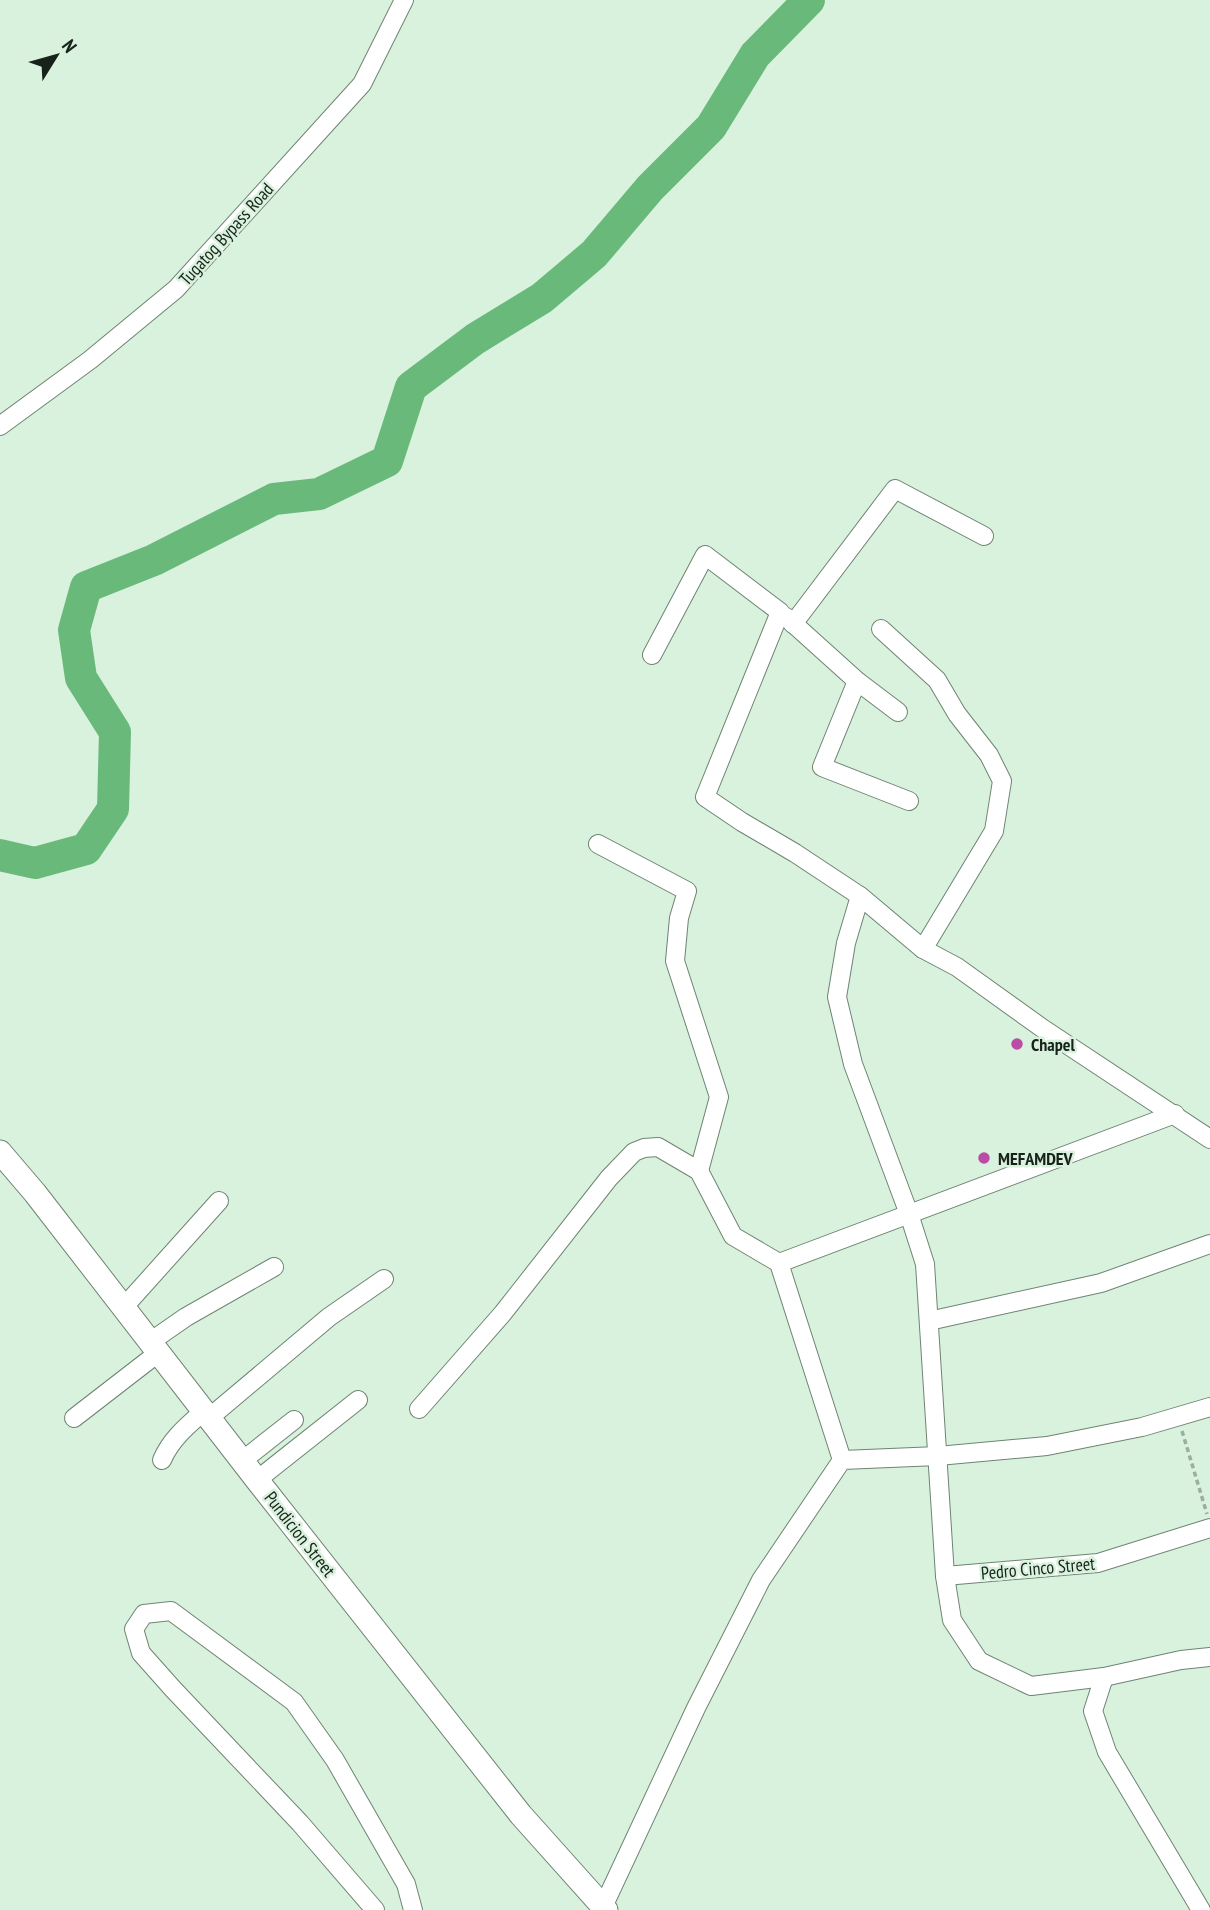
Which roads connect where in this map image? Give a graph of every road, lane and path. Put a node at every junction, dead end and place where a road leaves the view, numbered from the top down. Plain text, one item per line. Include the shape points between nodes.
1 (404, 0) edge
2 (0, 426) edge
3 (984, 536) dead end
4 (787, 618) junction
5 (881, 629) dead end
6 (652, 655) dead end
7 (857, 681) junction
8 (898, 712) dead end
9 (909, 801) dead end
10 (598, 844) dead end
11 (860, 896) junction
12 (923, 949) junction
13 (1174, 1114) junction
14 (1210, 1139) edge
15 (0, 1152) edge
16 (699, 1171) junction
17 (219, 1201) dead end
18 (909, 1214) junction
19 (1210, 1244) edge
20 (779, 1263) junction
21 (274, 1267) dead end
22 (384, 1279) dead end
23 (123, 1308) junction
24 (929, 1321) junction
25 (154, 1348) junction
26 (358, 1400) dead end
27 (1210, 1407) edge
28 (419, 1409) dead end
29 (207, 1414) junction
30 (1177, 1417) junction
31 (74, 1418) dead end
32 (294, 1420) dead end
33 (938, 1456) junction
34 (162, 1460) dead end
35 (842, 1460) junction
36 (243, 1461) junction
37 (257, 1480) junction
38 (1210, 1523) edge
39 (1210, 1528) edge
40 (945, 1576) junction
41 (1210, 1657) edge
42 (1104, 1677) junction
43 (605, 1908) edge
44 (375, 1910) edge
45 (413, 1910) edge
46 (1201, 1910) edge

1 - 2 street, Tugatog Bypass Road via 362,84 176,289
3 - 4 street via 895,489
4 - 6 street via 705,555
4 - 7 street
4 - 11 street via 705,797
5 - 12 street via 937,680 1002,781 994,831
7 - 8 street
7 - 9 street via 822,767
10 - 16 street via 687,891 675,961 719,1097
11 - 12 street
11 - 18 street via 837,997 853,1064
12 - 13 street via 957,967
13 - 14 street
13 - 18 street
15 - 23 main road, Pundicion Street
16 - 20 street via 733,1236
16 - 28 street via 658,1147 634,1152
17 - 23 street
18 - 20 street
18 - 24 street via 925,1264
19 - 24 street via 1101,1283
20 - 35 street
21 - 25 street via 186,1317
22 - 29 street
23 - 25 main road, Pundicion Street
24 - 33 street
25 - 29 main road, Pundicion Street
25 - 31 street
26 - 37 street
27 - 30 street
29 - 34 street via 181,1431
29 - 36 main road, Pundicion Street
30 - 33 street via 1047,1446
30 - 38 path
32 - 36 street
33 - 35 street
33 - 40 street
35 - 43 street via 761,1580 696,1708
36 - 37 main road, Pundicion Street
37 - 43 main road, Pundicion Street via 521,1815
39 - 40 street, Pedro Cinco Street via 1098,1563
40 - 42 street via 952,1620 979,1661 1031,1686
41 - 42 street
42 - 46 street via 1093,1711 1107,1752
44 - 45 street via 300,1822 141,1653 134,1629 144,1614 171,1611 294,1702 335,1760 400,1873

